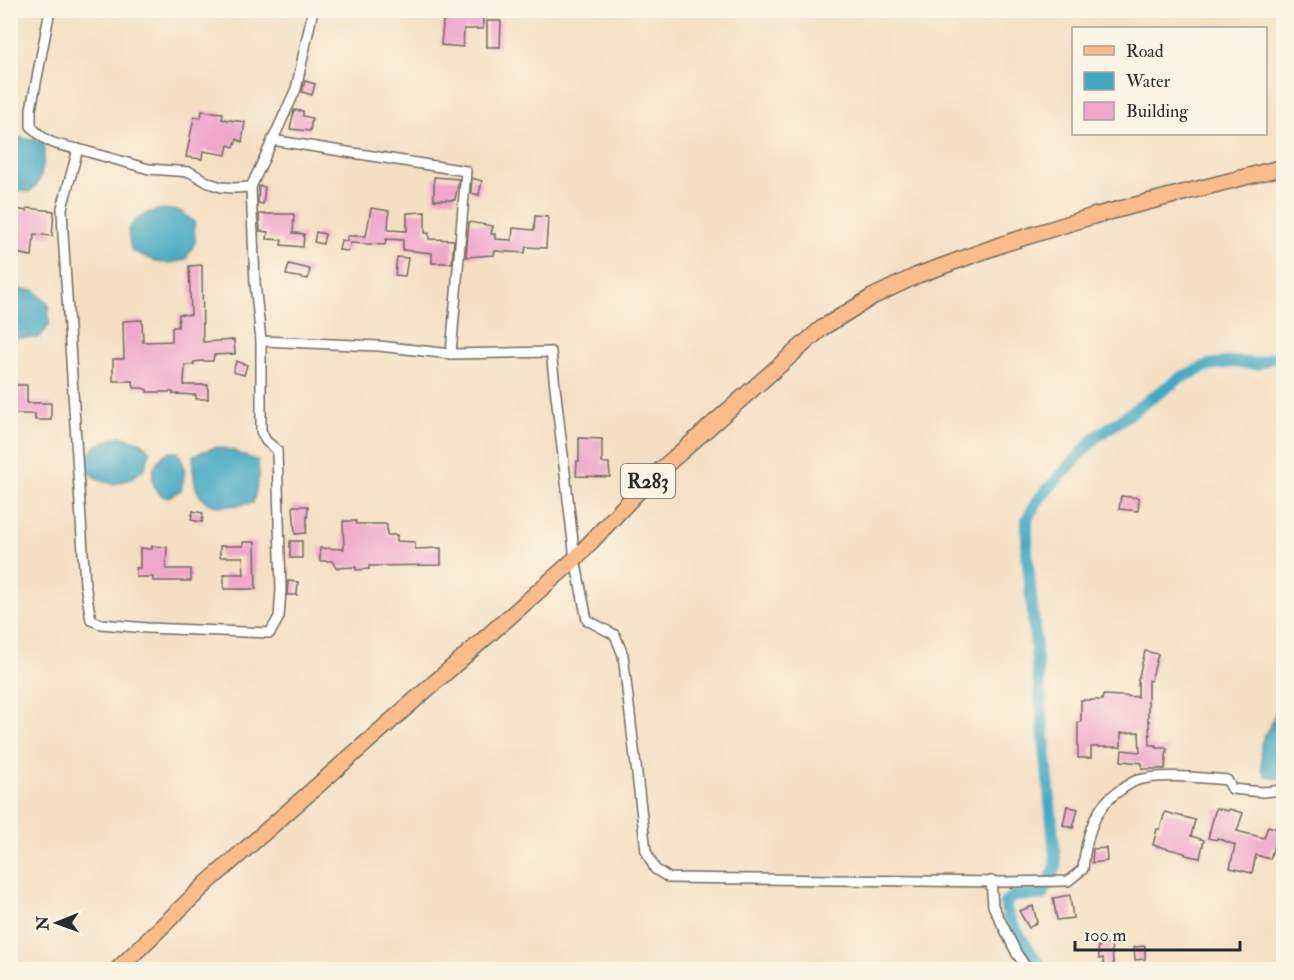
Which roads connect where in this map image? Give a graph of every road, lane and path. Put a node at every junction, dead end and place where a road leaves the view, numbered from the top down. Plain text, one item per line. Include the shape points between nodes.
1 (50, 10) edge
2 (313, 10) edge
3 (272, 141) junction
4 (78, 149) junction
5 (1284, 167) edge
6 (251, 187) junction
7 (261, 341) junction
8 (451, 354) junction
9 (575, 559) junction
10 (1284, 790) edge
11 (996, 882) junction
12 (117, 969) edge
13 (1028, 969) edge

1 - 4 street via 31,126 41,138
2 - 3 street via 296,89
3 - 6 street
3 - 8 street via 466,171
4 - 6 street via 149,169 190,172 221,187
4 - 7 street via 62,208 85,584 91,620 101,624 205,631 270,633 275,628 281,590 277,450 261,431
5 - 9 main road, R283 via 1093,216 1003,244 918,275 872,297 822,328 648,481
6 - 7 street
7 - 8 street via 368,345
8 - 9 street via 551,352
9 - 11 street via 587,621 615,635 623,655 646,851 654,869 669,878
9 - 12 main road, R283 via 207,884
10 - 11 street via 1232,789 1227,780 1197,777 1137,780 1110,796 1094,819 1083,869 1068,881
11 - 13 street via 993,906

